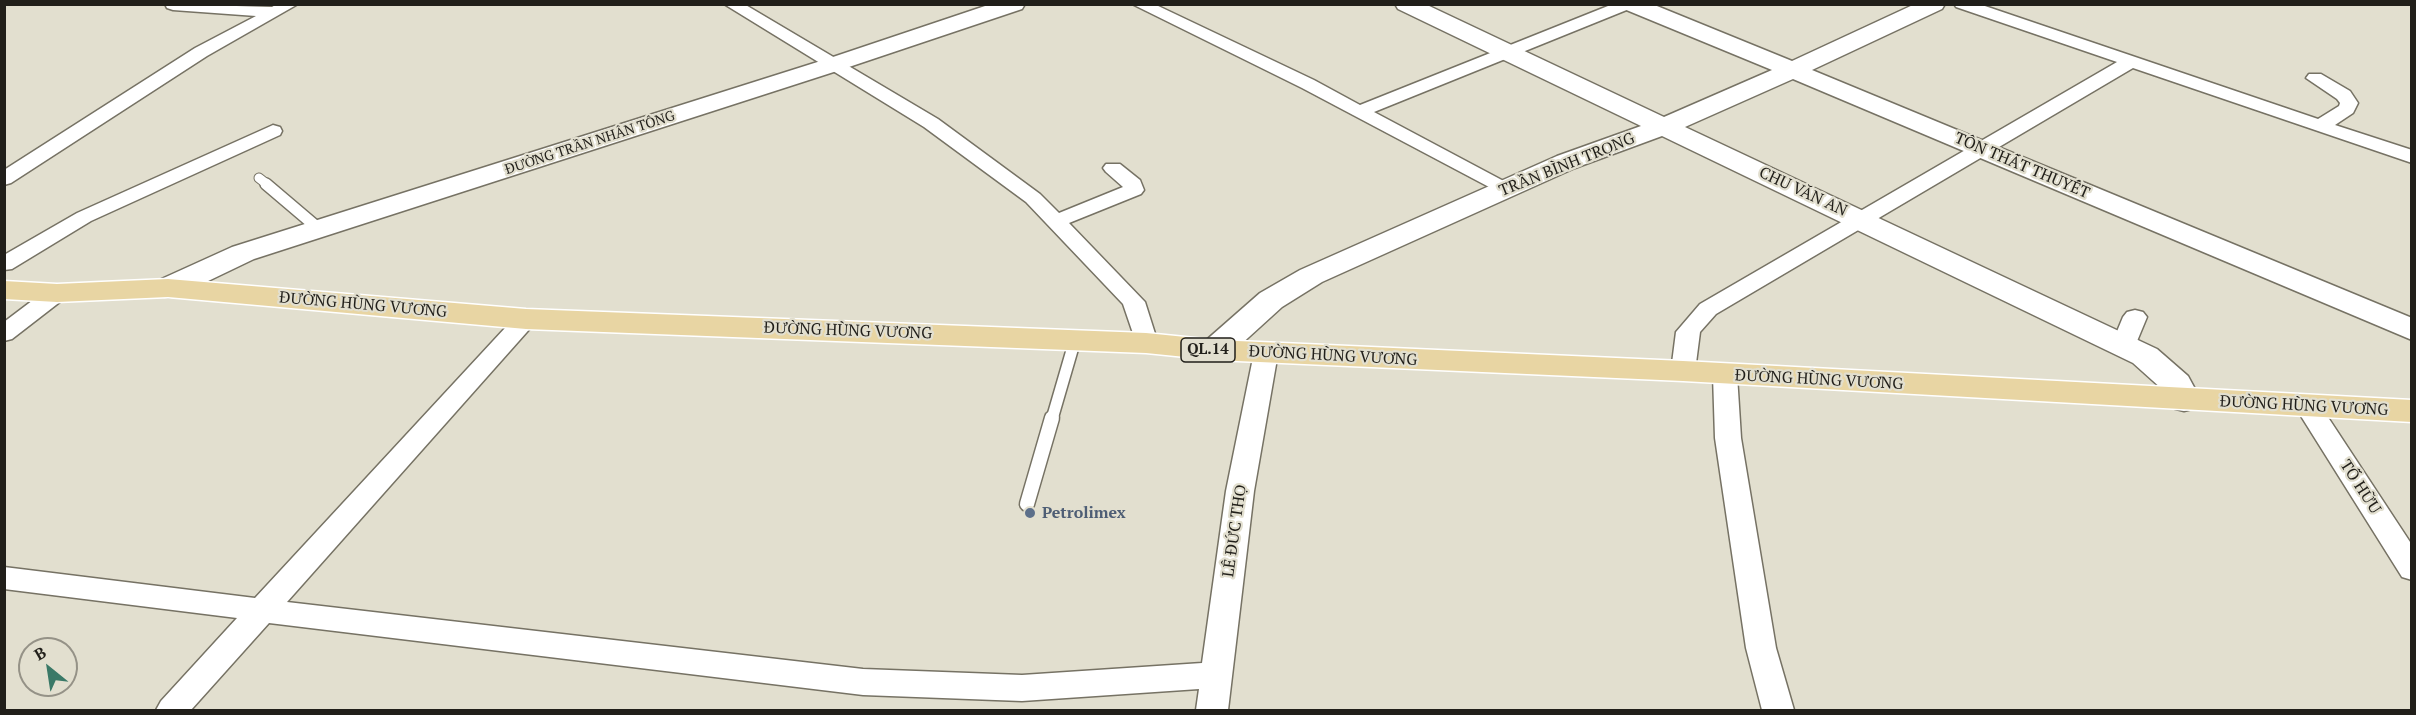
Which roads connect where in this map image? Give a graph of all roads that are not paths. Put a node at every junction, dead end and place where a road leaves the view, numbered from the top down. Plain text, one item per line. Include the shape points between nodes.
1 (732, 4) edge
2 (1014, 4) edge
3 (1140, 4) edge
4 (1406, 4) edge
5 (1630, 4) edge
6 (1934, 4) edge
7 (1962, 4) edge
8 (173, 6) edge
9 (283, 8) edge
10 (1511, 53) junction
11 (2132, 61) junction
12 (836, 64) junction
13 (1791, 70) junction
14 (2315, 78) dead end
15 (1360, 111) junction
16 (1665, 126) junction
17 (2320, 126) junction
18 (273, 131) dead end
19 (1983, 148) junction
20 (2412, 157) edge
21 (1113, 168) dead end
22 (259, 178) dead end
23 (4, 179) edge
24 (1506, 190) junction
25 (1057, 221) junction
26 (1862, 221) junction
27 (318, 229) junction
28 (4, 264) edge
29 (168, 288) junction
30 (4, 290) edge
31 (57, 293) junction
32 (2135, 317) dead end
33 (526, 319) junction
34 (2412, 330) edge
35 (4, 334) edge
36 (1075, 340) junction
37 (1146, 343) junction
38 (2123, 346) junction
39 (1215, 350) junction
40 (1266, 353) junction
41 (1683, 371) junction
42 (1725, 375) junction
43 (2184, 400) junction
44 (2307, 405) junction
45 (2412, 411) edge
46 (1027, 504) dead end
47 (2412, 569) edge
48 (4, 578) edge
49 (263, 610) junction
50 (1216, 675) junction
51 (172, 711) edge
52 (1212, 711) edge
53 (1778, 711) edge

1 - 12 street
2 - 12 street, ĐƯỜNG TRẦN NHÂN TÔNG
3 - 15 street
4 - 10 street, CHU VĂN AN
5 - 10 street
5 - 13 street, TÔN THẤT THUYẾT
6 - 13 street, TRẦN BÌNH TRỌNG
7 - 11 street
8 - 9 street
9 - 23 street via 201,52
10 - 15 street
10 - 16 street, CHU VĂN AN
11 - 17 street
11 - 19 street
12 - 25 street via 983,159
12 - 27 street, ĐƯỜNG TRẦN NHÂN TÔNG
13 - 16 street, TRẦN BÌNH TRỌNG
13 - 19 street, TÔN THẤT THUYẾT
14 - 17 street via 2344,95 2349,103 2347,110
15 - 24 street
16 - 24 street, TRẦN BÌNH TRỌNG via 1566,162
16 - 26 street, CHU VĂN AN
17 - 20 street
18 - 28 street via 84,218
19 - 26 street
19 - 34 street, TÔN THẤT THUYẾT
21 - 25 street via 1133,184 1134,190
22 - 27 lane
24 - 39 street, TRẦN BÌNH TRỌNG via 1311,276 1271,300
25 - 37 street via 1134,302
26 - 38 street, CHU VĂN AN
26 - 41 street via 1700,315 1688,332
27 - 29 street, ĐƯỜNG TRẦN NHÂN TÔNG via 243,253
29 - 31 main road, ĐƯỜNG HÙNG VƯƠNG / QL.14
29 - 33 main road, ĐƯỜNG HÙNG VƯƠNG / QL.14
30 - 31 main road, ĐƯỜNG HÙNG VƯƠNG / QL.14
31 - 35 street
32 - 38 street
33 - 36 main road, ĐƯỜNG HÙNG VƯƠNG / QL.14
33 - 49 street
36 - 37 main road, ĐƯỜNG HÙNG VƯƠNG / QL.14
36 - 46 lane
37 - 39 main road, ĐƯỜNG HÙNG VƯƠNG / QL.14
38 - 43 street, CHU VĂN AN via 2145,356 2165,372
39 - 40 main road, ĐƯỜNG HÙNG VƯƠNG / QL.14
40 - 41 main road, ĐƯỜNG HÙNG VƯƠNG / QL.14
40 - 50 street, LÊ ĐỨC THỌ via 1240,491
41 - 42 main road, ĐƯỜNG HÙNG VƯƠNG / QL.14
42 - 43 main road, ĐƯỜNG HÙNG VƯƠNG / QL.14
42 - 53 street via 1728,438 1761,648
43 - 44 main road, ĐƯỜNG HÙNG VƯƠNG / QL.14
44 - 45 main road, ĐƯỜNG HÙNG VƯƠNG / QL.14
44 - 47 street, TỐ HỮU
48 - 49 street
49 - 50 street via 863,682 1022,688
49 - 51 street
50 - 52 street, LÊ ĐỨC THỌ

